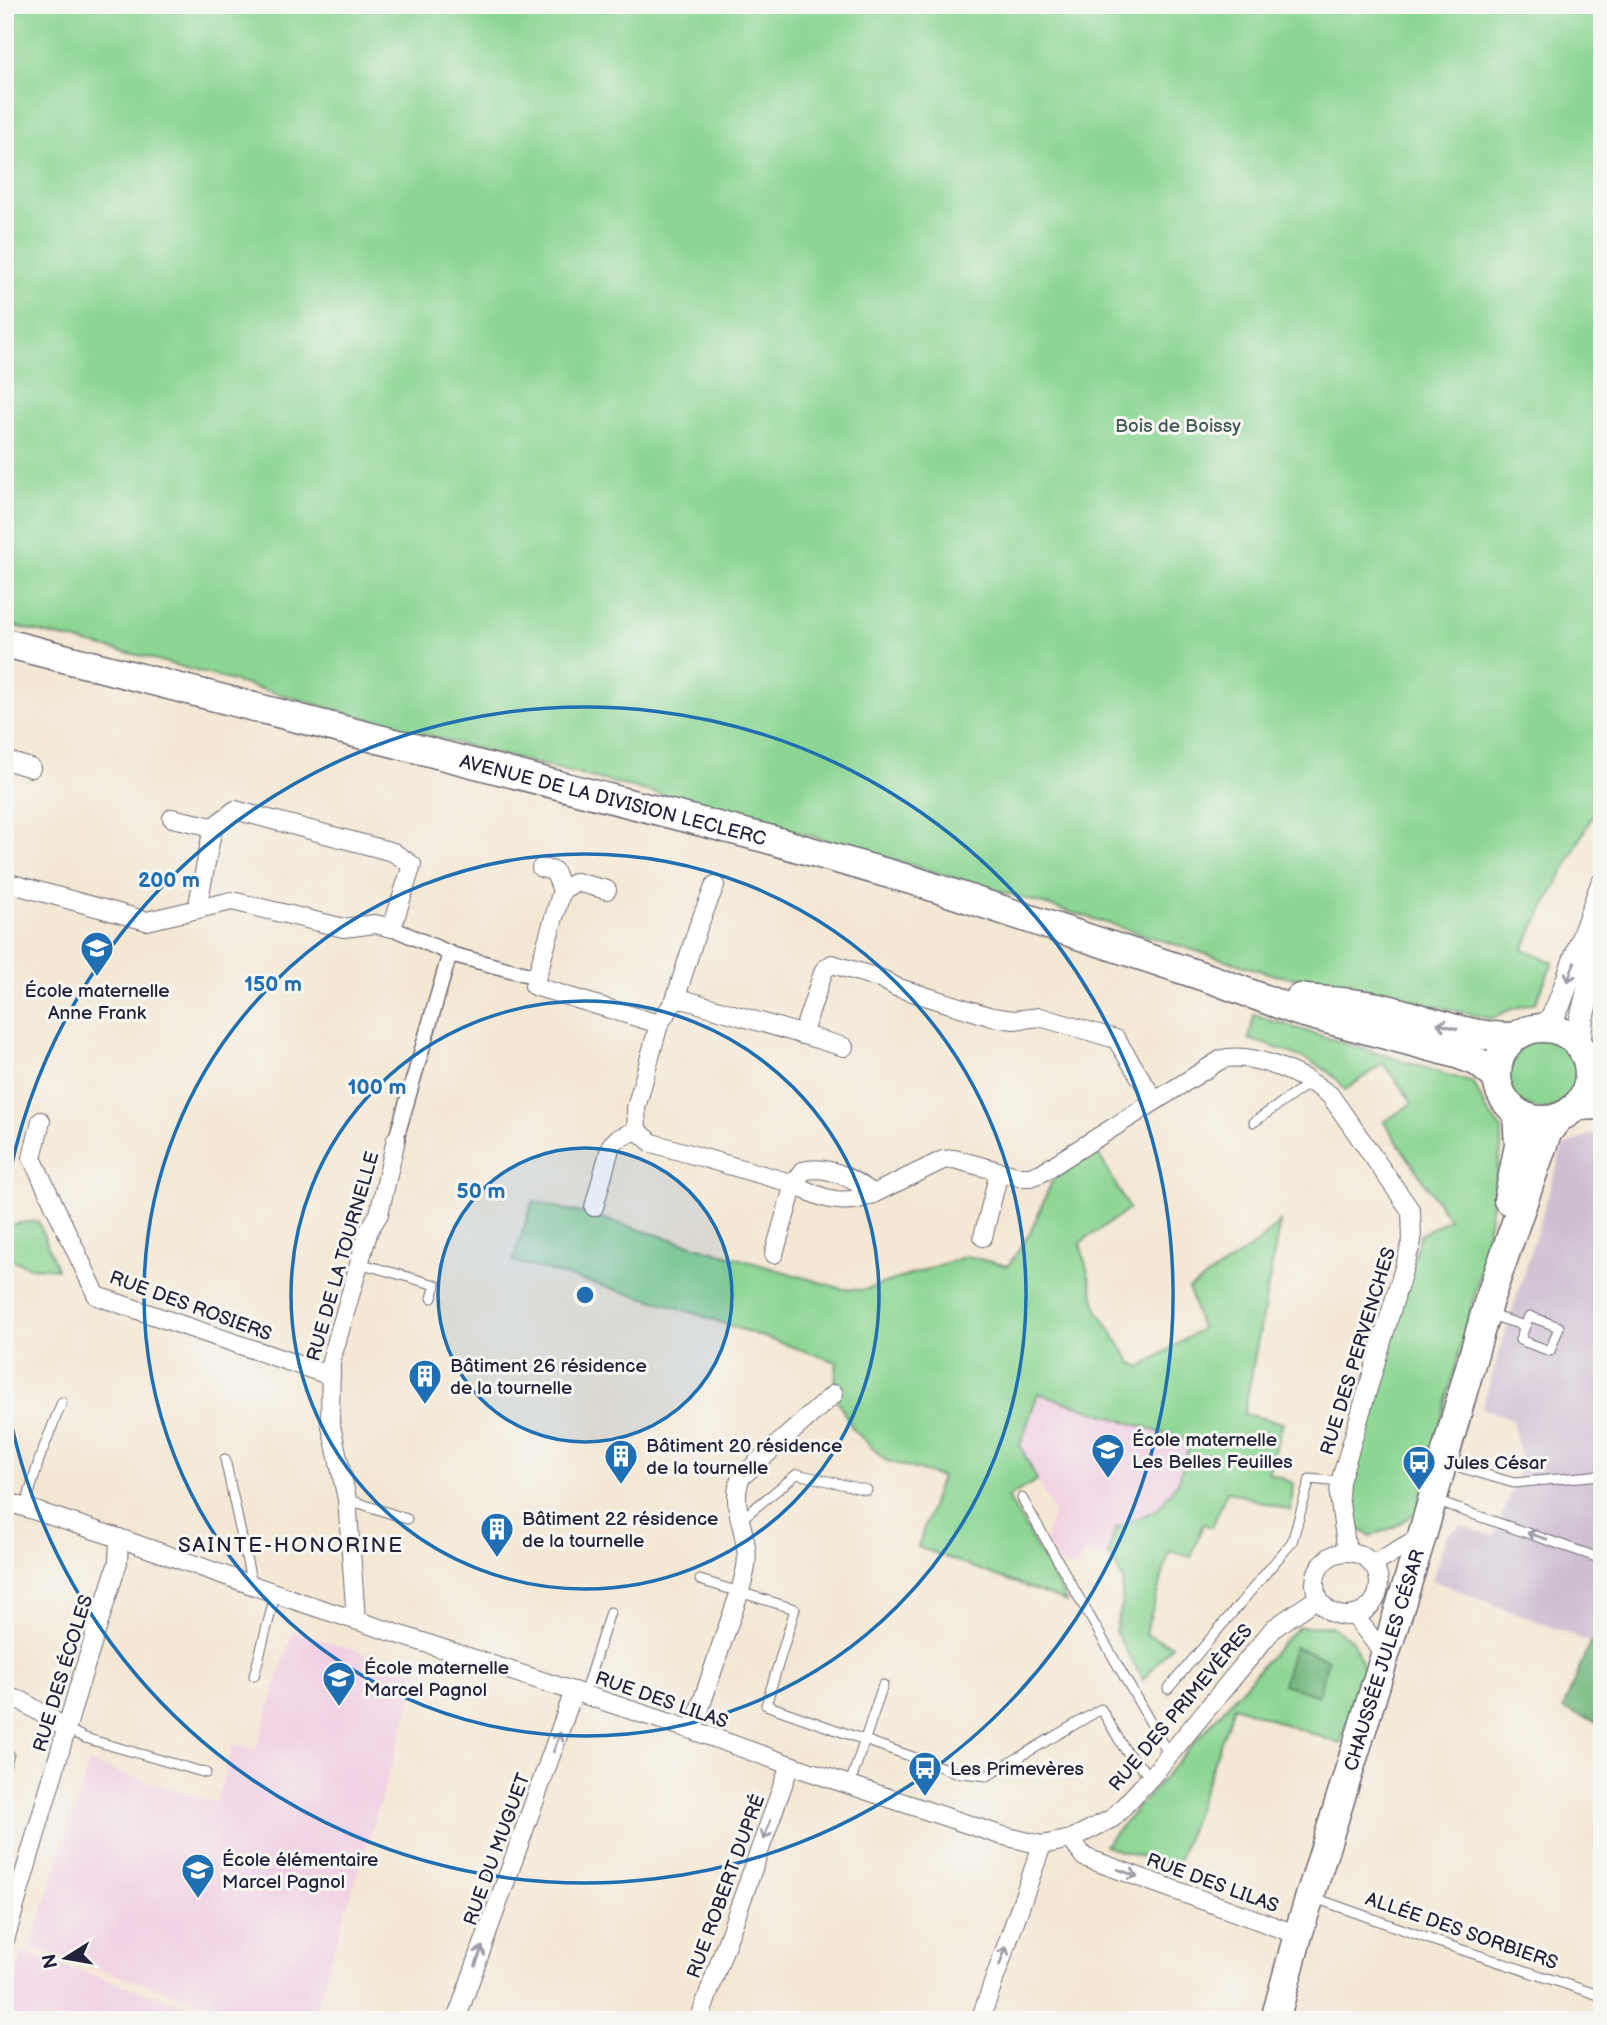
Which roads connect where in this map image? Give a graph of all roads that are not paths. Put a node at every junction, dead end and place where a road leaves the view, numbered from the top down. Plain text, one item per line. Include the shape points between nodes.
1 (5, 643) edge
2 (6, 764) edge
3 (31, 768) dead end
4 (172, 818) dead end
5 (213, 827) junction
6 (541, 868) dead end
7 (5, 882) edge
8 (715, 885) dead end
9 (1602, 885) edge
10 (562, 890) junction
11 (607, 890) dead end
12 (197, 909) junction
13 (392, 928) junction
14 (1600, 947) edge
15 (452, 954) junction
16 (537, 977) junction
17 (1214, 980) junction
18 (676, 1000) junction
19 (659, 1024) junction
20 (1543, 1027) junction
21 (802, 1035) junction
22 (1514, 1037) junction
23 (1579, 1044) junction
24 (844, 1047) dead end
25 (1596, 1076) edge
26 (1496, 1077) junction
27 (1312, 1082) junction
28 (1155, 1101) junction
29 (1579, 1110) edge
30 (1517, 1113) junction
31 (41, 1121) dead end
32 (1254, 1122) dead end
33 (637, 1130) junction
34 (396, 1139) joint
35 (999, 1172) junction
36 (794, 1184) junction
37 (873, 1194) junction
38 (594, 1207) dead end
39 (983, 1237) dead end
40 (774, 1254) dead end
41 (359, 1263) junction
42 (432, 1297) dead end
43 (1487, 1306) junction
44 (1525, 1326) junction
45 (331, 1376) junction
46 (834, 1394) dead end
47 (62, 1402) dead end
48 (225, 1459) dead end
49 (1443, 1463) junction
50 (1602, 1475) edge
51 (1340, 1482) junction
52 (867, 1490) dead end
53 (1022, 1498) dead end
54 (347, 1499) junction
55 (1432, 1500) junction
56 (5, 1501) edge
57 (25, 1508) junction
58 (407, 1519) dead end
59 (740, 1520) junction
60 (1422, 1536) junction
61 (119, 1538) junction
62 (1347, 1552) junction
63 (1602, 1559) edge
64 (1372, 1565) junction
65 (700, 1580) dead end
66 (252, 1585) junction
67 (740, 1591) junction
68 (276, 1592) junction
69 (1318, 1598) junction
70 (610, 1612) dead end
71 (1354, 1615) junction
72 (356, 1619) junction
73 (1384, 1654) junction
74 (254, 1676) dead end
75 (883, 1685) dead end
76 (1168, 1689) dead end
77 (579, 1693) junction
78 (5, 1696) edge
79 (67, 1729) junction
80 (692, 1730) junction
81 (865, 1740) junction
82 (5, 1746) edge
83 (1169, 1755) junction
84 (790, 1765) junction
85 (5, 1767) edge
86 (206, 1773) dead end
87 (1151, 1777) junction
88 (850, 1784) junction
89 (1071, 1839) junction
90 (1042, 1845) junction
91 (1311, 1896) junction
92 (1298, 1935) junction
93 (5, 1940) edge
94 (1602, 1996) edge
95 (456, 2020) edge
96 (699, 2020) edge
97 (980, 2020) edge
98 (1275, 2020) edge

1 - 17 main road, AVENUE DE LA DIVISION LECLERC via 780,843 915,881
2 - 3 street
4 - 5 street
5 - 12 street
5 - 13 street via 235,810 393,852 412,865
6 - 10 street via 554,871
7 - 12 street via 147,921
8 - 18 street
9 -> 20 street via 1559,1004
10 - 11 street via 576,882
10 - 16 street
12 - 13 street via 232,901 344,928 375,924
13 - 15 street
14 - 23 street
15 - 16 street
15 - 34 street, RUE DE LA TOURNELLE
16 - 19 street via 534,986
22 -> 17 main road, AVENUE DE LA DIVISION LECLERC via 1472,1032 1382,1008
17 - 26 main road, AVENUE DE LA DIVISION LECLERC via 1297,1011 1471,1059
18 - 19 street
18 - 21 street
19 - 33 street via 636,1108
20 - 22 main road
20 - 23 main road via 1562,1031
21 - 24 street
21 - 28 street via 824,970 832,964 992,1017 1040,1017 1116,1039
22 - 26 main road via 1500,1055
23 - 25 main road
25 - 29 main road
26 - 30 main road via 1502,1097
27 - 28 street, RUE DES PERVENCHES via 1242,1056 1222,1059
27 - 32 lane
27 - 51 street, RUE DES PERVENCHES via 1330,1096 1411,1211 1412,1241
28 - 35 street via 1041,1173 1020,1177
29 - 30 main road via 1539,1120
29 - 43 main road, CHAUSSÉE JULES CÉSAR via 1549,1129
30 - 43 main road, CHAUSSÉE JULES CÉSAR via 1519,1145
31 - 45 street, RUE DES ROSIERS via 32,1158 97,1296
33 - 36 street via 652,1143
33 - 38 street via 611,1145
34 - 41 street, RUE DE LA TOURNELLE via 379,1214
35 - 37 street via 943,1160
35 - 39 street
36 - 37 street via 849,1202
36 - 37 street via 803,1171 820,1169 853,1179
36 - 40 street
41 - 42 lane via 436,1285
41 - 45 street, RUE DE LA TOURNELLE via 331,1361
43 - 44 lane
43 - 49 main road, CHAUSSÉE JULES CÉSAR
44 - 44 lane via 1529,1316 1559,1327 1550,1351 1520,1340
45 - 54 street, RUE DE LA TOURNELLE via 330,1421
46 - 59 street via 741,1477 736,1489
47 - 57 lane
48 - 66 lane
49 - 50 lane via 1514,1483
49 - 55 main road, CHAUSSÉE JULES CÉSAR
51 - 62 street, RUE DES PERVENCHES
51 - 76 lane via 1310,1479 1292,1542
52 - 59 lane via 797,1474
53 - 83 lane
54 - 58 lane
54 - 72 street, RUE DE LA TOURNELLE
55 - 60 main road, CHAUSSÉE JULES CÉSAR
63 -> 55 lane
56 - 57 street, RUE DES LILAS
57 - 61 street, RUE DES LILAS
59 - 67 street via 747,1563
60 - 64 street
60 - 73 main road, CHAUSSÉE JULES CÉSAR
61 - 66 street, RUE DES LILAS
61 - 79 street, RUE DES ÉCOLES via 118,1562
62 - 64 street
62 - 69 street via 1323,1563 1315,1580
64 - 71 street via 1377,1595 1364,1611
65 - 67 lane
66 - 68 street, RUE DES LILAS
67 - 80 street
67 - 81 lane via 795,1609 766,1705
68 - 72 street, RUE DES LILAS
68 - 74 lane
69 - 71 street via 1337,1615
69 - 83 street, RUE DES PRIMEVÈRES via 1274,1628
70 - 77 lane
71 - 73 street
72 - 77 street, RUE DES LILAS
73 - 91 main road, CHAUSSÉE JULES CÉSAR
75 - 81 lane
77 - 80 street, RUE DES LILAS
95 -> 77 street, RUE DU MUGUET
78 - 79 street via 22,1701
79 - 86 lane
79 - 93 street, RUE DES ÉCOLES
80 - 84 street, RUE DES LILAS
81 - 87 lane via 955,1772 986,1776 1101,1709 1127,1753
81 - 88 lane
82 - 85 lane via 9,1754
83 - 87 street, RUE DES PRIMEVÈRES
84 - 88 street, RUE DES LILAS
84 -> 96 street, RUE ROBERT DUPRÉ
87 - 89 street, RUE DES PRIMEVÈRES via 1112,1818
88 - 90 street, RUE DES LILAS
89 - 90 street, RUE DES LILAS
89 -> 92 street, RUE DES LILAS via 1084,1857
97 -> 90 street
91 - 92 main road, CHAUSSÉE JULES CÉSAR
91 - 94 lane, ALLÉE DES SORBIERS
92 - 98 main road, CHAUSSÉE JULES CÉSAR

